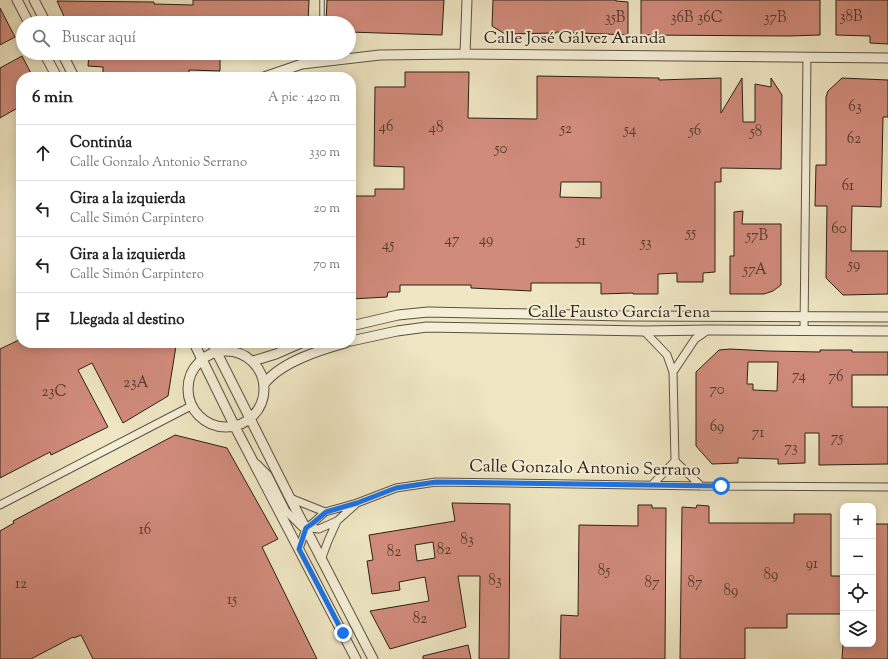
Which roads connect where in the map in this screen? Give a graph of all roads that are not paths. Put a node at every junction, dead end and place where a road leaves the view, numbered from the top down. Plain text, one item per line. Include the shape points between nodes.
1 (17, 0) edge
2 (34, 0) edge
3 (322, 0) edge
4 (467, 0) edge
5 (25, 16) edge
6 (42, 16) edge
7 (322, 16) edge
8 (465, 54) junction
9 (356, 56) edge
10 (807, 57) junction
11 (888, 58) edge
12 (48, 60) edge
13 (66, 60) edge
14 (313, 60) edge
15 (54, 72) edge
16 (72, 72) edge
17 (279, 72) edge
18 (804, 316) junction
19 (888, 316) edge
20 (356, 325) edge
21 (708, 330) junction
22 (804, 330) junction
23 (644, 331) junction
24 (888, 331) edge
25 (356, 341) edge
26 (196, 348) edge
27 (215, 348) edge
28 (290, 348) edge
29 (328, 348) edge
30 (217, 352) junction
31 (202, 359) junction
32 (253, 361) junction
33 (673, 372) junction
34 (264, 384) junction
35 (191, 406) junction
36 (251, 419) junction
37 (235, 427) junction
38 (253, 460) junction
39 (675, 461) junction
40 (652, 485) junction
41 (701, 486) junction
42 (888, 487) edge
43 (290, 498) junction
44 (357, 503) junction
45 (0, 505) edge
46 (326, 512) junction
47 (337, 521) junction
48 (306, 528) junction
49 (299, 549) junction
50 (321, 560) junction
51 (356, 626) junction
52 (343, 633) junction
53 (365, 643) junction
54 (352, 650) junction
55 (356, 659) edge
56 (373, 659) edge

1 - 5 street
2 - 6 street
3 - 7 lane
4 - 8 street
8 - 9 street, Calle José Gálvez Aranda
8 - 10 street, Calle José Gálvez Aranda
10 - 11 street, Calle José Gálvez Aranda
10 - 18 street
12 - 15 street
13 - 16 street
14 - 17 street, Calle José Gálvez Aranda
18 - 19 street, Calle Fausto García Tena
18 - 20 street, Calle Fausto García Tena via 428,312 398,315
18 - 22 street
21 - 22 street, Calle Fausto García Tena
21 - 23 street, Calle Fausto García Tena
21 - 33 street via 695,339
22 - 24 street, Calle Fausto García Tena
23 - 25 street, Calle Fausto García Tena via 427,327
23 - 33 street via 667,355
26 - 31 street
27 - 30 street
28 - 32 street
29 - 34 street via 283,366
30 - 31 street
30 - 32 street via 230,350
30 - 36 street
31 - 35 street via 188,380
31 - 37 street
32 - 34 street via 260,371
33 - 39 street
34 - 36 street via 262,403
35 - 37 street via 199,417 210,424 222,428
35 - 45 street
36 - 37 street
36 - 43 street
37 - 38 street
38 - 48 street via 268,475 286,511
38 - 49 street
39 - 40 street
39 - 41 street
40 - 41 street, Calle Gonzalo Antonio Serrano
40 - 44 street, Calle Gonzalo Antonio Serrano via 436,482 396,488
41 - 42 street, Calle Gonzalo Antonio Serrano
43 - 46 street
43 - 48 street
44 - 46 street, Calle Gonzalo Antonio Serrano
44 - 47 street, Calle Gonzalo Antonio Serrano
46 - 48 street, Calle Gonzalo Antonio Serrano
47 - 48 street, Calle Gonzalo Antonio Serrano via 319,529
47 - 50 street, Calle Gonzalo Antonio Serrano
48 - 49 street
48 - 50 street
49 - 52 street
50 - 51 street
51 - 52 street via 353,636 349,637
51 - 53 street
52 - 54 street
53 - 54 street via 355,641
53 - 56 street
54 - 55 street

